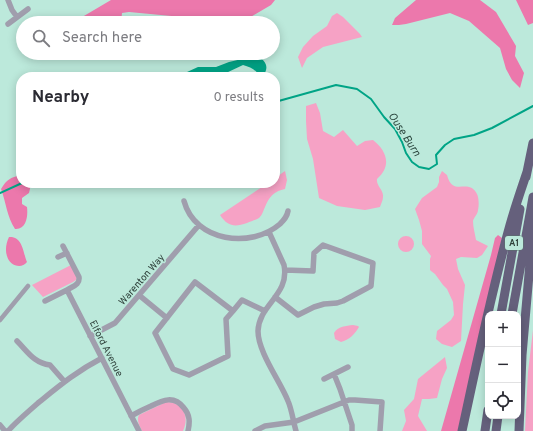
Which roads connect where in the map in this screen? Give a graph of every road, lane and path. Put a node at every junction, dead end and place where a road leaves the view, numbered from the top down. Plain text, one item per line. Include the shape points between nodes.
1 (8, 0) edge
2 (28, 9) dead end
3 (16, 16) edge
4 (18, 16) edge
5 (16, 18) edge
6 (8, 24) dead end
7 (533, 143) edge
8 (527, 172) junction
9 (533, 197) edge
10 (184, 202) dead end
11 (288, 211) dead end
12 (199, 225) junction
13 (533, 228) edge
14 (268, 232) junction
15 (63, 246) dead end
16 (67, 252) junction
17 (58, 257) dead end
18 (285, 270) junction
19 (28, 286) dead end
20 (67, 290) junction
21 (139, 295) junction
22 (275, 298) junction
23 (45, 301) dead end
24 (233, 311) junction
25 (265, 311) junction
26 (502, 311) edge
27 (513, 311) edge
28 (167, 318) junction
29 (0, 320) edge
30 (90, 336) junction
31 (17, 341) dead end
32 (102, 358) junction
33 (348, 367) dead end
34 (334, 374) junction
35 (324, 378) dead end
36 (64, 381) junction
37 (344, 402) junction
38 (131, 416) junction
39 (487, 419) edge
40 (498, 419) edge
41 (294, 422) junction
42 (0, 425) edge
43 (7, 431) edge
44 (139, 431) edge
45 (188, 431) edge
46 (255, 431) edge
47 (296, 431) edge
48 (352, 431) edge
49 (380, 431) edge
50 (462, 431) edge
51 (486, 431) edge
52 (496, 431) edge
53 (520, 431) edge

1 - 3 street
2 - 4 street
5 - 6 street
7 - 8 highway, A1
8 - 26 highway, A1
8 - 50 highway, A1 via 510,223 496,278
9 - 27 highway, A1
10 - 12 street via 188,212
11 - 14 street via 284,220
12 - 14 street via 213,234 228,238 259,236
12 - 21 street, Warenton Way
13 - 53 highway, A1 via 522,355
14 - 18 street
15 - 16 street
16 - 17 street
16 - 20 street via 80,277 78,284
18 - 22 street via 282,286
18 - 22 street via 313,271 314,253 323,245 373,263 371,286 343,301 314,307 298,315
19 - 29 street
20 - 23 street
20 - 30 street, Elford Avenue
21 - 28 street
21 - 30 street, Warenton Way via 115,323
22 - 25 street
24 - 25 street via 242,300
24 - 28 street via 195,282
24 - 28 street via 226,319 228,356 189,375 173,369 155,333
25 - 41 street via 258,329 259,343 289,402
30 - 32 street, Elford Avenue
31 - 36 street via 35,359 42,364 50,365
32 - 36 street
32 - 38 street, Elford Avenue
33 - 34 street
34 - 35 street
34 - 37 street
36 - 43 street
37 - 41 street
37 - 48 street
37 - 49 street via 382,402
38 - 44 street, Elford Avenue
38 - 45 street via 162,400 172,400 188,412
39 - 51 highway
40 - 52 highway
41 - 46 street via 265,426
41 - 47 street
42 - 43 street

